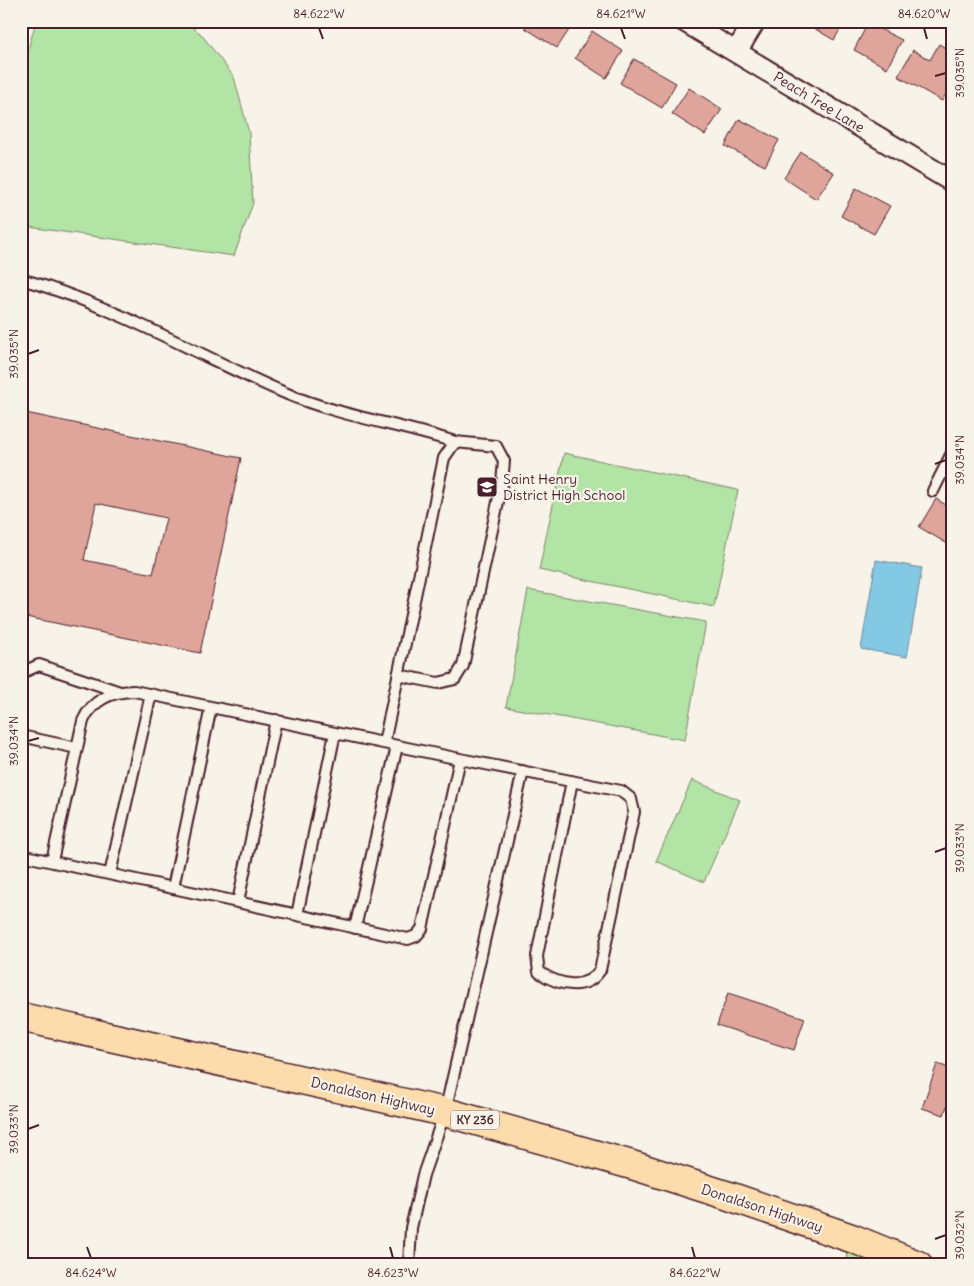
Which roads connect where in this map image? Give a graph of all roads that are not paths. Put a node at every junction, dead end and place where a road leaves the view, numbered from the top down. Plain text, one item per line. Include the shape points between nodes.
1 (684, 21) edge
2 (755, 21) edge
3 (736, 52) junction
4 (953, 182) edge
5 (21, 279) edge
6 (456, 442) junction
7 (953, 451) edge
8 (933, 491) dead end
9 (21, 673) edge
10 (398, 675) junction
11 (120, 692) junction
12 (150, 694) junction
13 (211, 707) junction
14 (276, 720) junction
15 (335, 733) junction
16 (21, 736) edge
17 (384, 743) junction
18 (397, 746) junction
19 (77, 748) junction
20 (460, 759) junction
21 (523, 771) junction
22 (572, 781) junction
23 (21, 855) edge
24 (52, 861) junction
25 (110, 874) junction
26 (173, 888) junction
27 (238, 902) junction
28 (297, 915) junction
29 (355, 928) junction
30 (21, 1017) edge
31 (445, 1112) junction
32 (409, 1265) edge
33 (918, 1265) edge

1 - 3 street, Peach Tree Lane
2 - 3 street
3 - 4 street, Peach Tree Lane
5 - 6 lane via 122,315 319,406
6 - 10 lane via 444,458
6 - 10 lane via 496,446 504,461 464,666 455,679 438,683
7 - 8 lane
9 - 11 lane via 39,665
10 - 17 lane
11 - 12 lane
11 - 19 lane via 98,701 86,713
12 - 13 lane
12 - 25 lane
13 - 14 lane
13 - 26 lane
14 - 15 lane
14 - 27 lane
15 - 17 lane
15 - 28 lane
16 - 19 lane
17 - 18 lane
18 - 20 lane
18 - 29 lane
19 - 24 lane
20 - 21 lane
20 - 29 lane via 420,932 408,939
21 - 22 lane
21 - 31 lane
22 - 22 lane via 621,791 631,799 634,812 600,970 594,980 580,985 550,980 539,972 537,956
23 - 24 lane
24 - 25 lane
25 - 26 lane
26 - 27 lane
27 - 28 lane
28 - 29 lane
30 - 31 main road, Donaldson Highway / KY 236
31 - 32 lane via 421,1184 411,1228
31 - 33 main road, Donaldson Highway / KY 236 via 632,1165 854,1238

